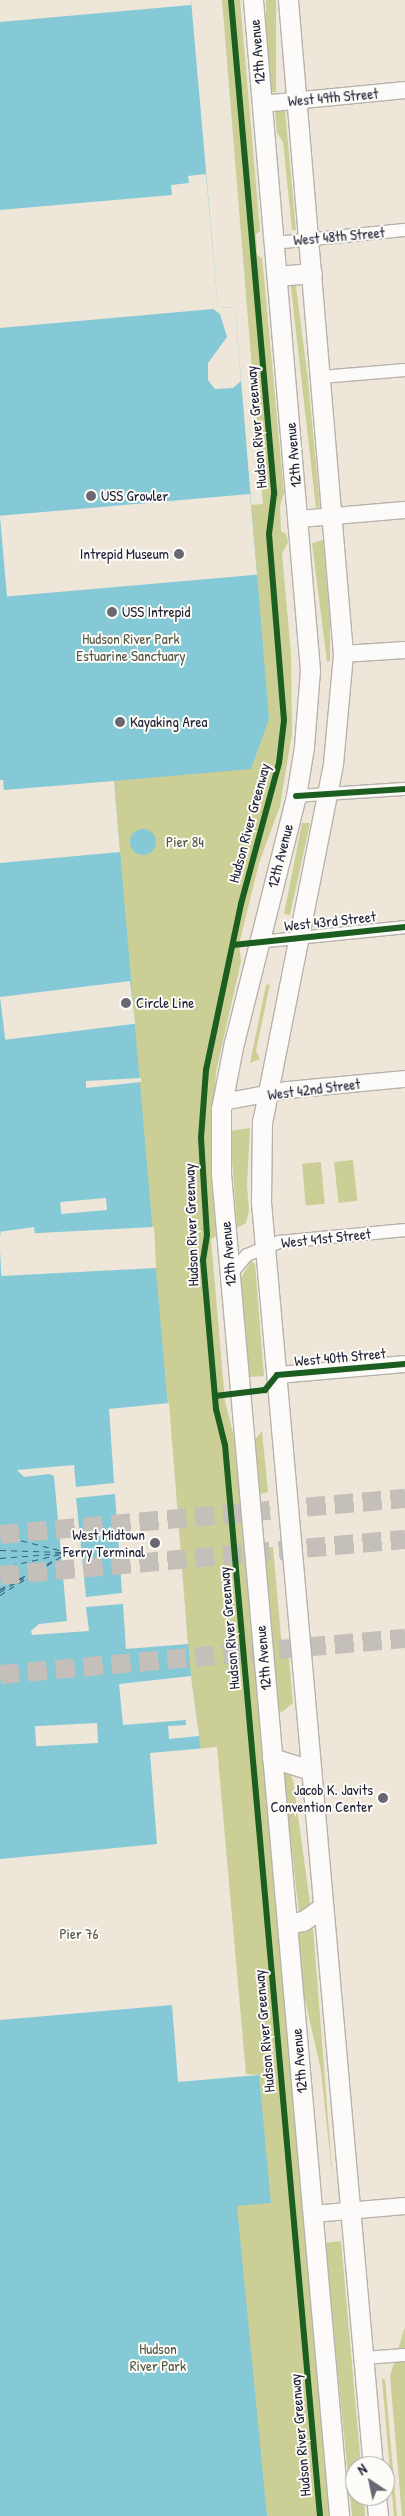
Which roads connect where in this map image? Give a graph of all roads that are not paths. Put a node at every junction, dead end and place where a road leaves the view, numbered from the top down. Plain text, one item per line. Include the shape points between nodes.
1 (253, 0) edge
2 (288, 0) edge
3 (405, 90) edge
4 (296, 100) junction
5 (262, 104) junction
6 (405, 230) edge
7 (308, 239) junction
8 (274, 243) junction
9 (312, 273) junction
10 (277, 276) junction
11 (405, 370) edge
12 (320, 377) junction
13 (405, 510) edge
14 (333, 516) junction
15 (298, 519) junction
16 (405, 650) edge
17 (343, 654) junction
18 (405, 790) edge
19 (296, 796) junction
20 (326, 796) junction
21 (405, 927) edge
22 (298, 937) junction
23 (258, 942) junction
24 (405, 1079) edge
25 (266, 1094) junction
26 (223, 1102) junction
27 (405, 1230) edge
28 (264, 1246) junction
29 (230, 1275) junction
30 (405, 1364) edge
31 (277, 1375) junction
32 (272, 1758) junction
33 (311, 1770) junction
34 (323, 1907) junction
35 (287, 1924) junction
36 (405, 2206) edge
37 (350, 2211) junction
38 (312, 2214) junction
39 (405, 2355) edge
40 (364, 2358) junction
41 (372, 2456) edge
42 (339, 2516) edge

1 - 5 highway, 12th Avenue
2 - 4 highway
3 - 4 main road, West 49th Street
4 - 5 main road, West 49th Street
4 - 7 highway
5 - 8 highway, 12th Avenue
6 - 7 street, West 48th Street
7 - 8 street, West 48th Street
7 - 9 highway
8 - 10 highway, 12th Avenue
9 - 10 highway
9 - 12 highway
10 - 15 highway, 12th Avenue
11 - 12 street
12 - 14 highway
13 - 14 main road
14 - 15 main road
14 - 17 highway
15 - 19 highway, 12th Avenue via 310,670 306,732
16 - 17 main road
17 - 20 highway via 337,732
18 - 20 street
19 - 20 street
19 - 23 highway, 12th Avenue
20 - 22 highway
21 - 22 street, West 43rd Street
22 - 23 street, West 43rd Street
22 - 25 highway
23 - 26 highway, 12th Avenue
24 - 25 main road, West 42nd Street
25 - 26 main road, West 42nd Street
25 - 28 highway via 260,1175
26 - 29 highway, 12th Avenue via 221,1174
27 - 28 street, West 41st Street
28 - 29 street, West 41st Street via 247,1255
28 - 31 highway
29 - 32 highway, 12th Avenue
30 - 31 main road, West 40th Street
31 - 33 highway
32 - 33 highway
32 - 35 highway, 12th Avenue
33 - 34 highway
34 - 35 highway via 308,1919
34 - 37 highway
35 - 38 highway, 12th Avenue
36 - 37 main road
37 - 38 main road
37 - 40 highway
38 - 42 highway, 12th Avenue
39 - 40 street
40 - 41 highway

